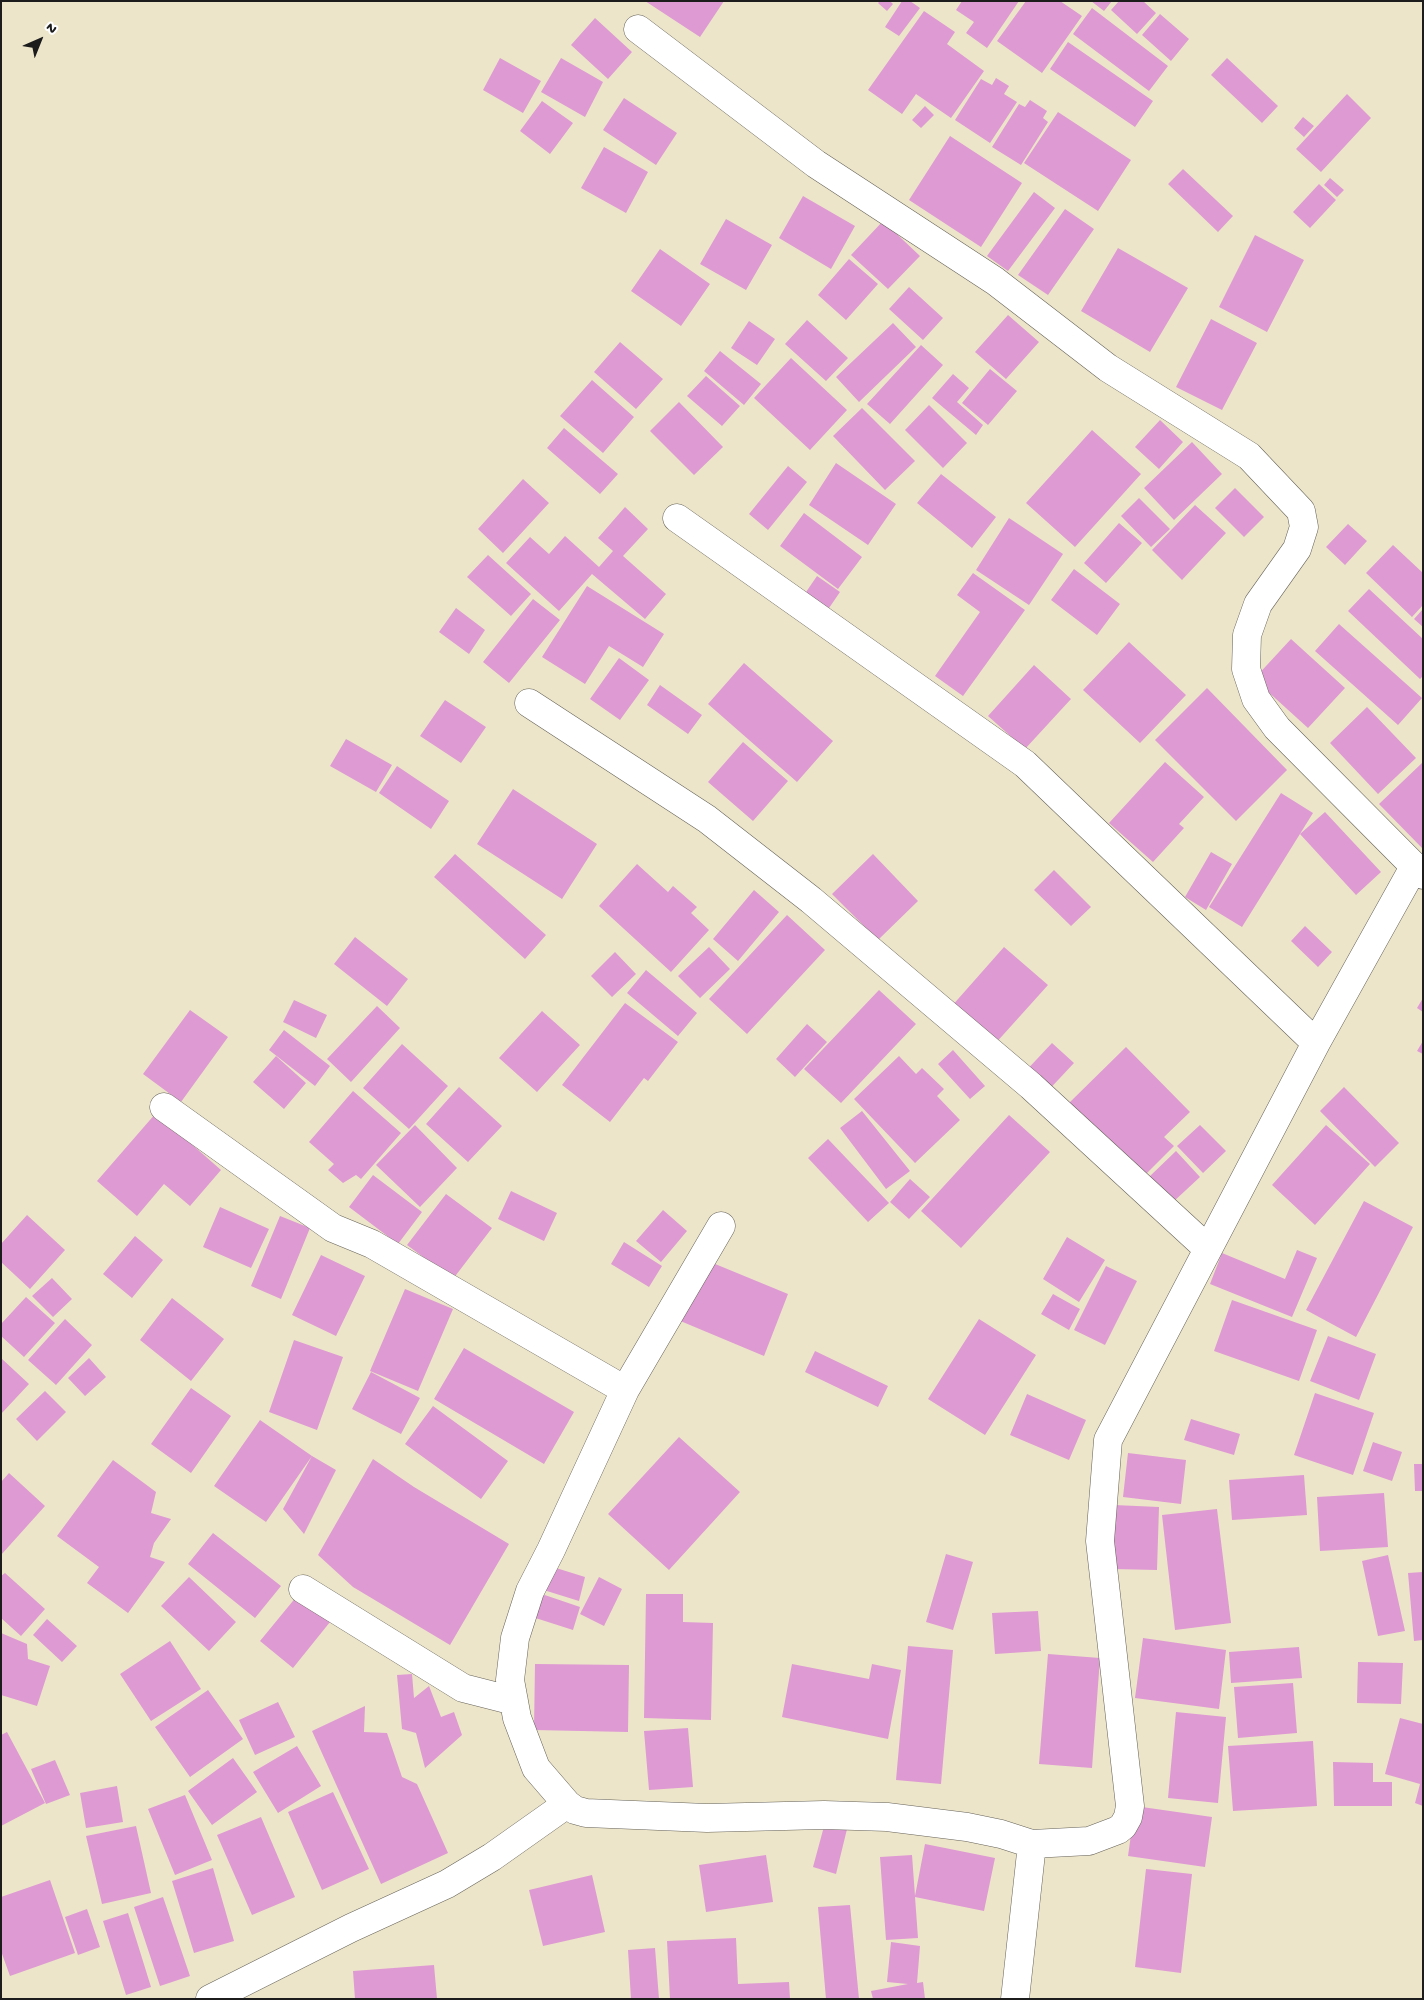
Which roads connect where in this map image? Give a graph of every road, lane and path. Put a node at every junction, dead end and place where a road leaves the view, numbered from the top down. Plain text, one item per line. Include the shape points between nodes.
1 (638, 29) dead end
2 (677, 518) dead end
3 (529, 703) dead end
4 (1418, 871) edge
5 (1316, 1043) junction
6 (164, 1107) dead end
7 (721, 1226) dead end
8 (1208, 1249) junction
9 (625, 1390) junction
10 (303, 1589) dead end
11 (514, 1701) junction
12 (567, 1804) junction
13 (1032, 1844) junction
14 (210, 1999) edge
15 (1015, 1999) edge

1 - 4 street via 816,164 995,281 1108,368 1249,456 1301,511 1304,527 1297,549 1258,604 1247,635 1246,669 1256,699 1277,728
2 - 5 street via 1025,764
3 - 8 street via 707,819 811,900 1031,1086
4 - 5 street
5 - 8 street
6 - 9 street via 333,1228 372,1244
7 - 9 street
8 - 13 street via 1108,1440 1100,1540 1130,1806 1128,1817 1118,1830 1089,1841
9 - 11 street via 530,1590 515,1638 510,1680
10 - 11 street via 463,1688
11 - 12 street via 536,1768
12 - 13 street via 586,1813 622,1816 887,1816 967,1827
12 - 14 street via 447,1884
13 - 15 street

